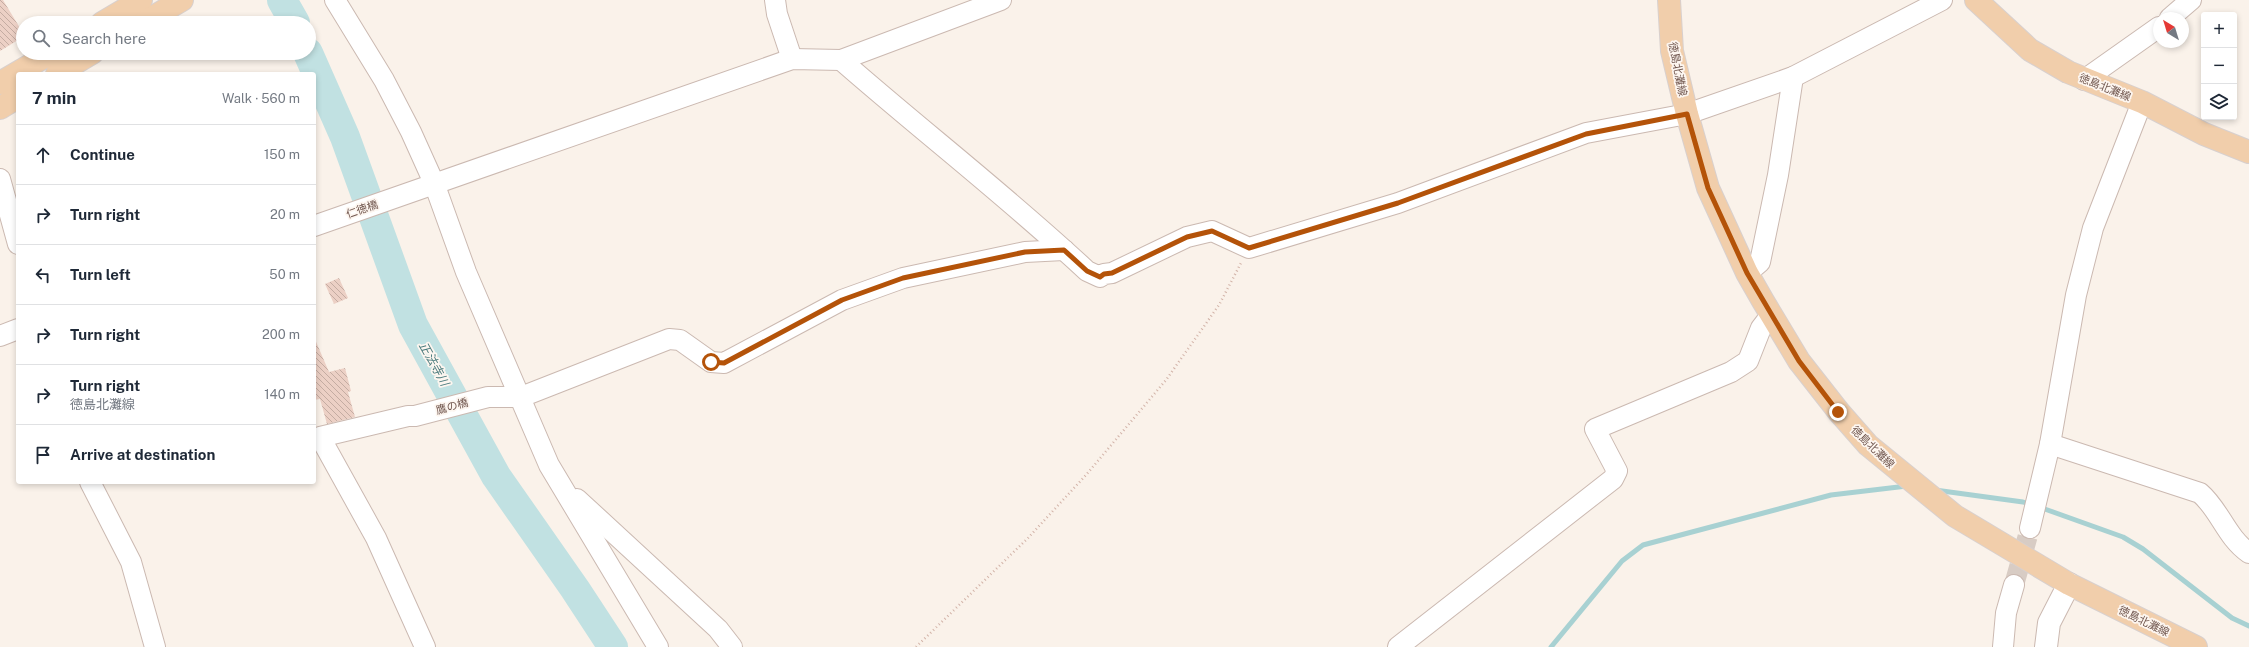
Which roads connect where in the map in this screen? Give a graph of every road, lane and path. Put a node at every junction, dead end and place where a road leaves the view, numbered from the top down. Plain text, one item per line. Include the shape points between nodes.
1 (141, 0) edge
2 (182, 0) edge
3 (335, 0) edge
4 (775, 0) edge
5 (1001, 0) edge
6 (1669, 0) edge
7 (1942, 0) edge
8 (1976, 0) edge
9 (2191, 0) edge
10 (2177, 12) edge
11 (114, 16) edge
12 (155, 16) edge
13 (2153, 31) edge
14 (792, 59) junction
15 (39, 60) edge
16 (80, 60) edge
17 (841, 60) junction
18 (19, 72) edge
19 (60, 72) edge
20 (16, 74) edge
21 (1793, 77) junction
22 (2084, 80) junction
23 (0, 83) edge
24 (16, 98) edge
25 (2142, 102) junction
26 (0, 108) edge
27 (1687, 114) junction
28 (2249, 152) edge
29 (0, 179) edge
30 (434, 183) junction
31 (320, 223) edge
32 (16, 237) edge
33 (1249, 248) junction
34 (1064, 250) junction
35 (1747, 273) junction
36 (1771, 315) junction
37 (16, 329) edge
38 (0, 336) edge
39 (521, 397) junction
40 (2050, 444) junction
41 (91, 484) edge
42 (561, 484) junction
43 (2032, 521) tunnel mouth
44 (2249, 553) edge
45 (2070, 584) junction
46 (2014, 585) tunnel mouth
47 (155, 647) edge
48 (425, 647) edge
49 (658, 647) edge
50 (732, 647) edge
51 (916, 647) edge
52 (1398, 647) edge
53 (2003, 647) edge
54 (2046, 647) edge
55 (2196, 647) edge

1 - 11 main road
2 - 12 main road
3 - 30 street via 384,80
4 - 14 street
5 - 17 street
6 - 27 main road, 徳島北灘線 via 1672,51
7 - 21 street
8 - 22 main road, 徳島北灘線 via 2030,50
9 - 10 street
13 - 22 street
14 - 17 street
14 - 30 street, 仁徳橋
15 - 18 main road
16 - 19 main road
17 - 34 street via 903,114 942,143
20 - 23 main road
21 - 27 street
21 - 35 street via 1778,175 1760,262
22 - 25 main road, 徳島北灘線
24 - 26 main road
25 - 28 main road, 徳島北灘線 via 2204,134
25 - 40 street via 2093,228 2076,295
27 - 33 street via 1586,134 1398,203
27 - 35 main road, 徳島北灘線 via 1708,188
29 - 32 street
30 - 31 street, 仁徳橋
30 - 39 street via 466,272
33 - 34 street via 1212,231 1187,237 1100,277 1087,271
33 - 51 path via 1219,305 1166,380 1086,475 1028,538
34 - 39 street via 1025,252 903,278 842,300 724,363 711,362 680,340 669,339
35 - 36 main road, 徳島北灘線
36 - 45 main road, 徳島北灘線 via 1799,361 1838,412 1868,445 1955,516
36 - 52 street via 1761,328 1748,360 1731,372 1595,428 1617,471 1612,480
37 - 38 street
39 - 42 street via 549,465
39 - 48 street, 鷹の橋 via 488,397 320,437 376,538
40 - 43 street
40 - 44 street via 2200,493 2211,503 2228,534
41 - 47 street via 131,562
42 - 49 street
42 - 50 street via 718,629
45 - 54 street via 2049,623
45 - 55 main road, 徳島北灘線
46 - 53 street via 2006,613

